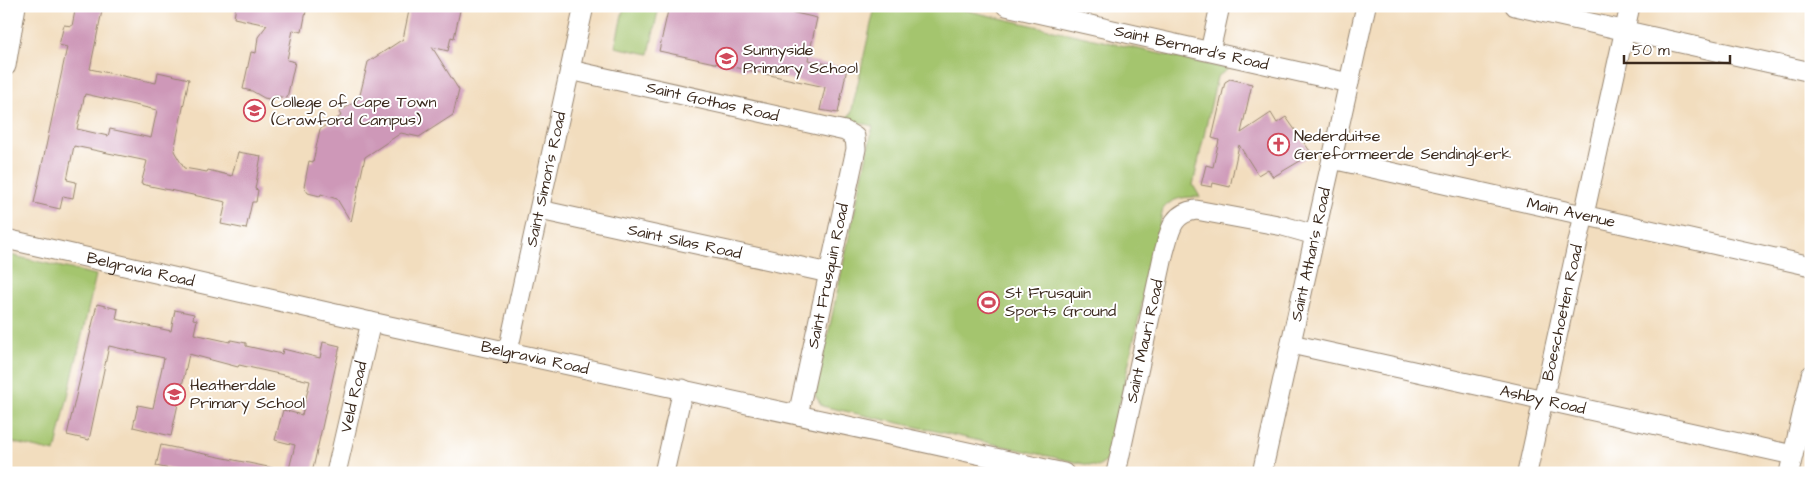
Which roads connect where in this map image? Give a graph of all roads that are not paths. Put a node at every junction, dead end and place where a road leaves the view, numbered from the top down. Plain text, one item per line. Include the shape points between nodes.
1 (16, 6) edge
2 (584, 6) edge
3 (1006, 6) edge
4 (1220, 6) edge
5 (1366, 6) edge
6 (1515, 6) edge
7 (1630, 6) edge
8 (1625, 31) junction
9 (1210, 51) junction
10 (6, 66) edge
11 (570, 70) junction
12 (1811, 72) edge
13 (1349, 83) junction
14 (855, 137) joint
15 (1332, 159) junction
16 (540, 210) junction
17 (1584, 215) junction
18 (1315, 235) junction
19 (6, 239) edge
20 (1811, 266) edge
21 (829, 273) junction
22 (370, 322) junction
23 (1291, 344) junction
24 (508, 351) junction
25 (1811, 375) edge
26 (683, 389) junction
27 (1543, 400) junction
28 (798, 415) junction
29 (1791, 464) edge
30 (1013, 468) edge
31 (336, 473) edge
32 (664, 473) edge
33 (1064, 473) edge
34 (1116, 473) edge
35 (1262, 473) edge
36 (1527, 473) edge

1 - 10 street
2 - 11 street, Saint Simon's Road
3 - 9 street, Saint Bernard's Road
4 - 9 street
5 - 13 street, Saint Athan's Road
6 - 8 street
7 - 8 street, Boeschoeten Road
8 - 12 street
8 - 17 street, Boeschoeten Road
9 - 13 street, Saint Bernard's Road
11 - 14 street, Saint Gothas Road via 845,131
11 - 16 street, Saint Simon's Road
13 - 15 street, Saint Athan's Road
14 - 21 street, Saint Frusquin Road via 856,148
15 - 17 street, Main Avenue
15 - 18 street, Saint Athan's Road
16 - 21 street, Saint Silas Road
16 - 24 street, Saint Simon's Road
17 - 20 street, Main Avenue
17 - 27 street, Boeschoeten Road
18 - 23 street, Saint Athan's Road
18 - 34 street, Saint Mauri Road via 1216,213 1196,210 1182,213 1172,225 1168,238
19 - 22 street, Belgravia Road
21 - 28 street, Saint Frusquin Road
22 - 24 street, Belgravia Road
22 - 31 street, Veld Road
23 - 27 street, Ashby Road
23 - 35 street, Saint Athan's Road
24 - 26 street, Belgravia Road
25 - 29 street
26 - 28 street, Belgravia Road
26 - 32 street
27 - 29 street, Ashby Road
27 - 36 street, Boeschoeten Road
28 - 30 street, Belgravia Road
30 - 33 street, Belgravia Road

